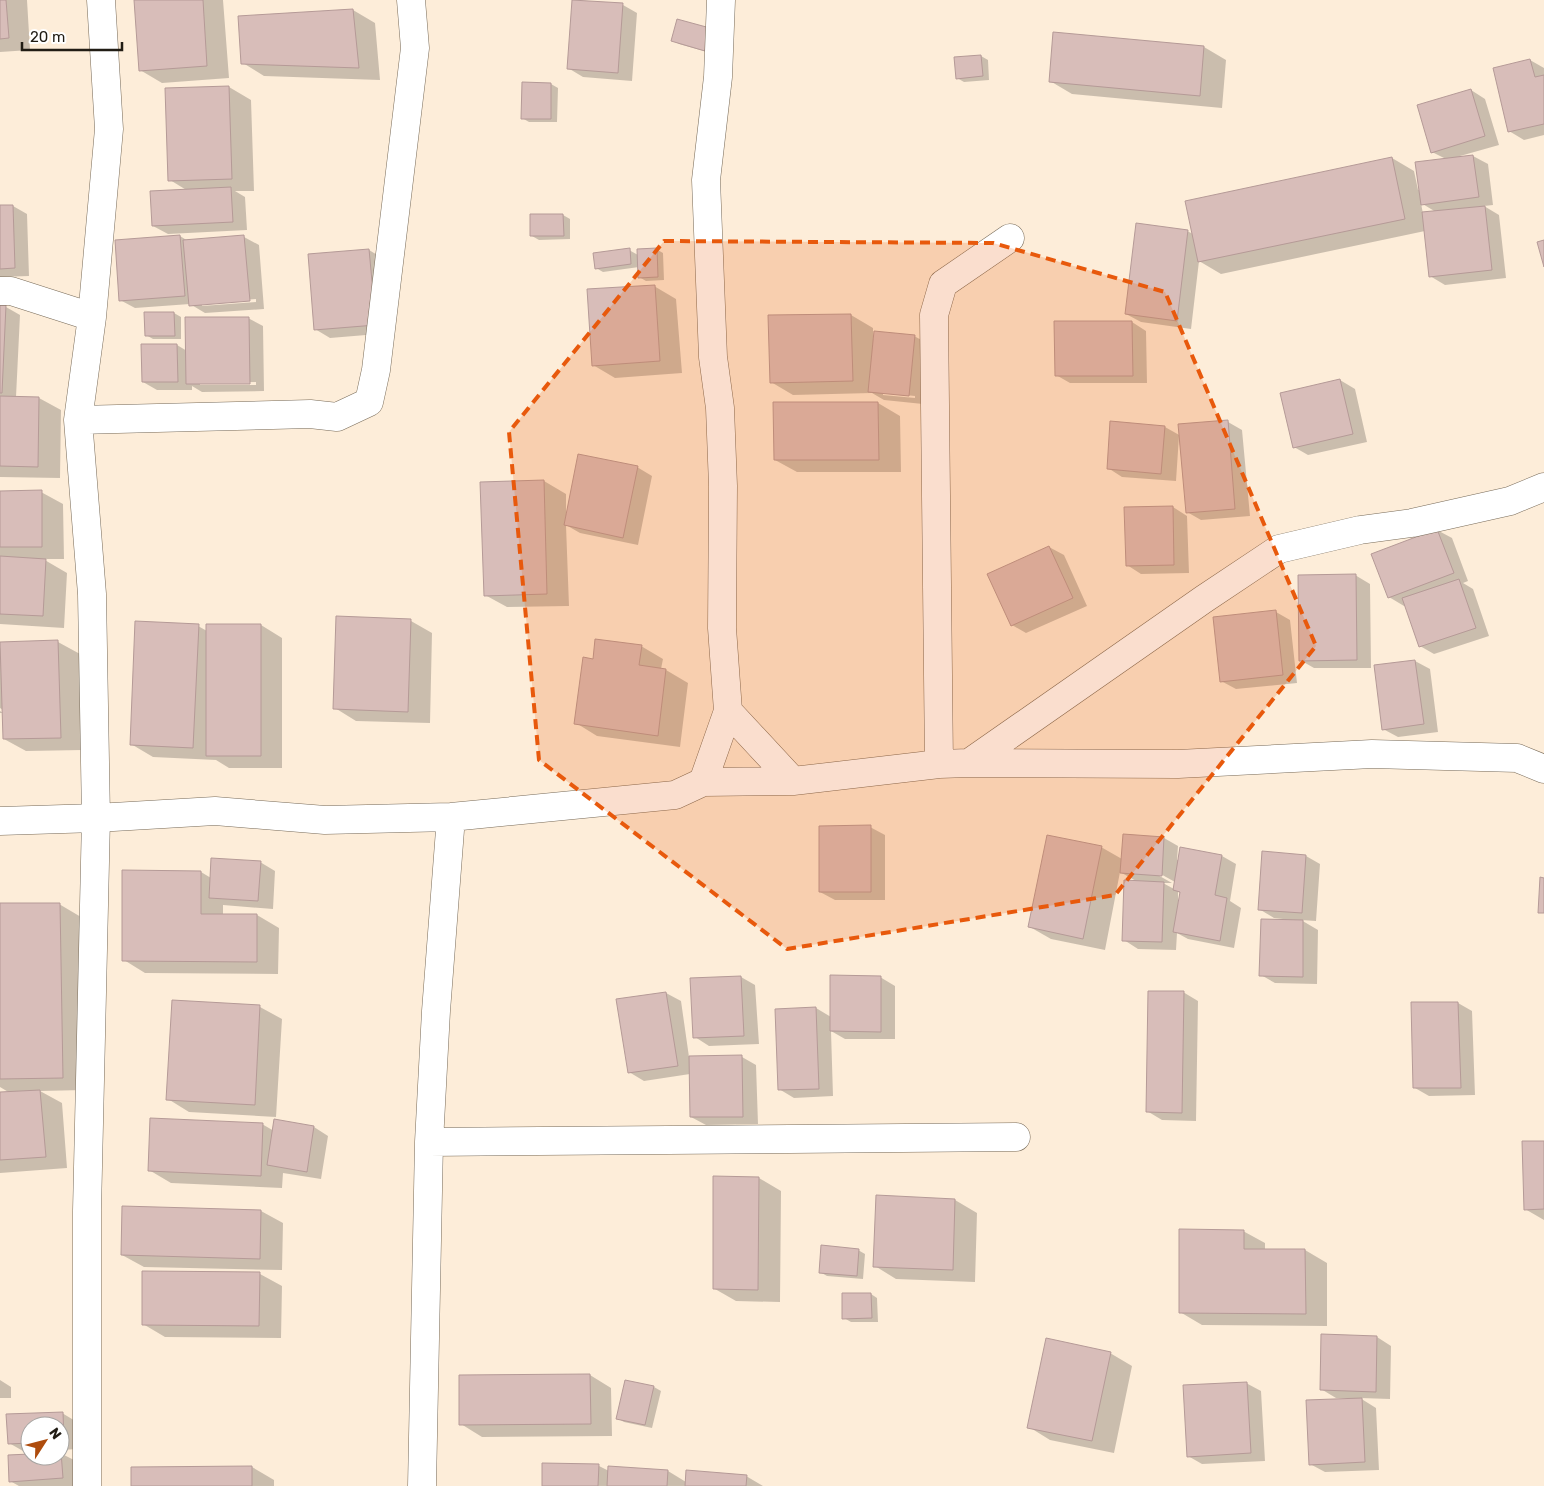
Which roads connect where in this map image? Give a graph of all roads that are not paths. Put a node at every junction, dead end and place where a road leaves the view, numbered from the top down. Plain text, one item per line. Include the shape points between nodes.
1 (101, 0) edge
2 (411, 0) edge
3 (721, 0) edge
4 (1010, 238) dead end
5 (0, 290) edge
6 (92, 316) junction
7 (78, 420) junction
8 (1544, 487) edge
9 (728, 711) junction
10 (969, 763) junction
11 (939, 764) junction
12 (1544, 769) edge
13 (792, 781) junction
14 (703, 782) junction
15 (451, 817) junction
16 (96, 818) junction
17 (0, 821) edge
18 (1016, 1137) dead end
19 (429, 1142) junction
20 (87, 1486) edge
21 (422, 1486) edge

1 - 6 street via 109,129
2 - 7 street via 415,48 376,370 369,402 337,417 310,414
3 - 9 street via 718,77 706,180 713,357 720,408 722,628
4 - 11 street via 943,284 934,315
5 - 6 street
6 - 7 street
7 - 16 street via 92,594
8 - 10 street via 1510,501 1279,549
9 - 13 street
9 - 14 street
10 - 11 street
10 - 12 street via 1178,764 1372,754 1517,758
11 - 13 street
13 - 14 street
14 - 15 street via 675,795
15 - 16 street via 325,820 215,811
15 - 19 street
16 - 17 street
16 - 20 street via 87,1211
18 - 19 street
19 - 21 street

